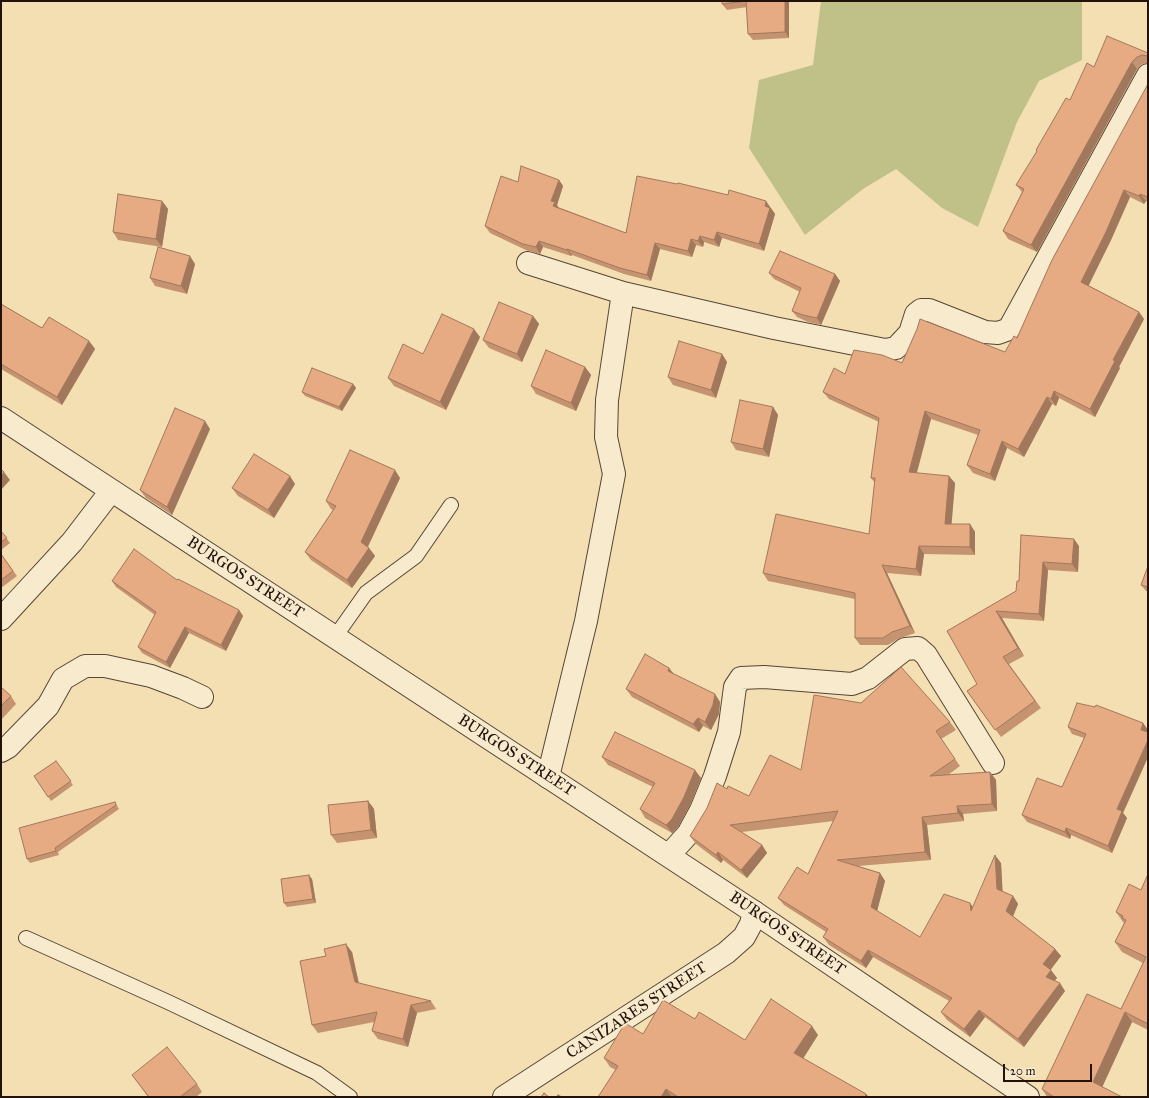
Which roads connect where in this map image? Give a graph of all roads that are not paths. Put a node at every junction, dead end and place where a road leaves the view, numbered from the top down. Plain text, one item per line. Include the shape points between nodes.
1 (1148, 75) edge
2 (528, 263) dead end
3 (623, 293) junction
4 (1, 418) edge
5 (111, 491) junction
6 (451, 506) dead end
7 (1, 619) edge
8 (335, 637) junction
9 (202, 697) dead end
10 (1, 751) edge
11 (993, 763) dead end
12 (548, 777) junction
13 (669, 855) junction
14 (754, 912) junction
15 (26, 938) dead end
16 (350, 1097) edge
17 (504, 1097) edge
18 (1028, 1097) edge

1 - 3 street via 1009,329 998,333 985,332 929,310 921,310 916,314 910,333 896,348 886,350 774,328
2 - 3 street
3 - 12 street via 607,400 606,437 614,474 586,621
4 - 5 street, BURGOS STREET
5 - 7 street via 72,542
5 - 8 street, BURGOS STREET
6 - 8 lane via 416,556 366,592
8 - 12 street, BURGOS STREET
9 - 10 street via 151,676 105,666 85,666 63,679 48,706
11 - 13 street via 926,655 918,648 905,649 868,678 852,684 764,677 741,678 736,687 729,732 715,776 688,834
12 - 13 street, BURGOS STREET
13 - 14 street, BURGOS STREET
14 - 17 street, CANIZARES STREET via 744,938 726,954
14 - 18 street, BURGOS STREET
15 - 16 lane via 317,1073

